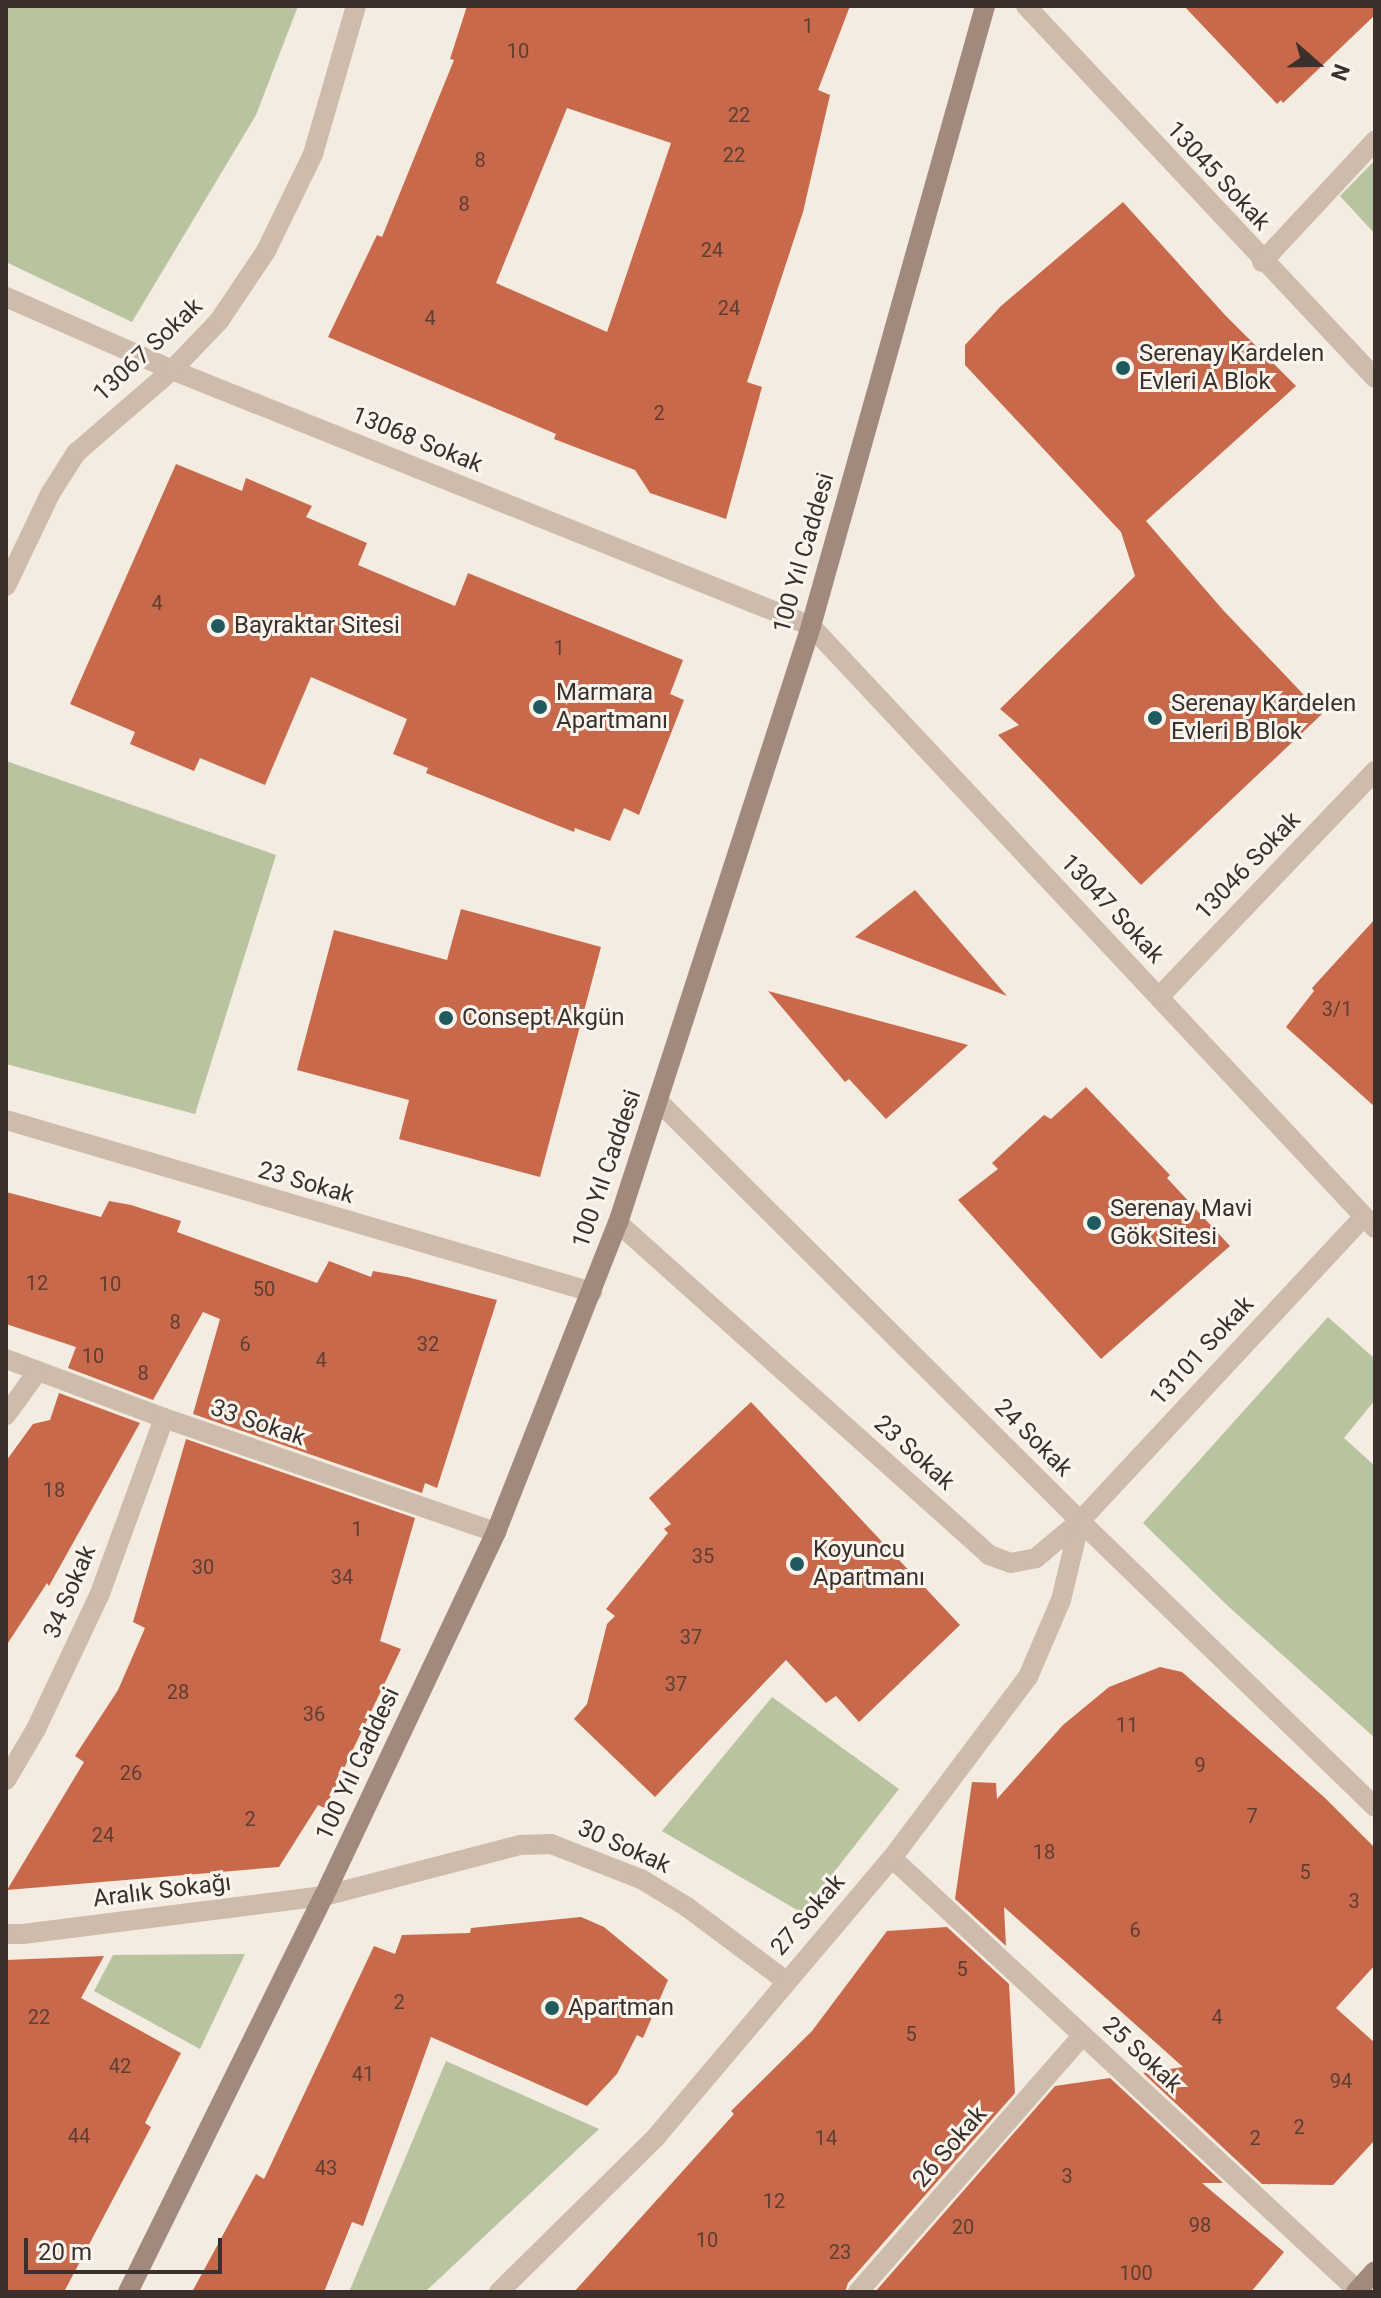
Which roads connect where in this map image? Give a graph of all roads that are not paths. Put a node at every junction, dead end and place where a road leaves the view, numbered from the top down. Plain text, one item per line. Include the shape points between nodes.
1 (356, 6) edge
2 (985, 6) edge
3 (1026, 6) edge
4 (1375, 141) edge
5 (1262, 262) junction
6 (6, 297) edge
7 (172, 370) junction
8 (1375, 378) edge
9 (6, 586) edge
10 (811, 626) junction
11 (1375, 771) edge
12 (1159, 997) junction
13 (658, 1101) junction
14 (6, 1120) edge
15 (1369, 1222) edge
16 (618, 1223) junction
17 (592, 1292) junction
18 (6, 1359) edge
19 (38, 1371) junction
20 (6, 1415) edge
21 (164, 1418) junction
22 (1080, 1521) junction
23 (496, 1532) junction
24 (6, 1780) edge
25 (1375, 1807) edge
26 (892, 1858) junction
27 (324, 1896) junction
28 (6, 1934) edge
29 (786, 1981) junction
30 (1082, 2036) junction
31 (1375, 2271) edge
32 (1356, 2291) edge
33 (128, 2292) edge
34 (499, 2292) edge
35 (858, 2292) edge

1 - 7 street, 13067 Sokak via 313,154 266,251 219,321
2 - 10 street, 100 Yıl Caddesi
3 - 5 street, 13045 Sokak
4 - 5 street
5 - 8 street, 13045 Sokak
6 - 7 street, 13068 Sokak
7 - 9 street, 13067 Sokak via 76,453
7 - 10 street, 13068 Sokak
10 - 12 street, 13047 Sokak
10 - 13 street, 100 Yıl Caddesi
11 - 12 street, 13046 Sokak
12 - 15 street, 13047 Sokak
13 - 16 street, 100 Yıl Caddesi
13 - 22 street, 24 Sokak
14 - 17 street, 23 Sokak
15 - 22 street, 13101 Sokak
16 - 17 street, 100 Yıl Caddesi
16 - 22 street, 23 Sokak via 989,1555 1011,1563 1036,1558
17 - 23 street, 100 Yıl Caddesi
18 - 19 street, 33 Sokak
19 - 20 street
19 - 21 street, 33 Sokak
21 - 23 street, 33 Sokak
21 - 24 street, 34 Sokak via 99,1596
22 - 25 street, 24 Sokak
22 - 26 street, 27 Sokak via 1061,1600 1028,1677
23 - 27 street, 100 Yıl Caddesi
26 - 29 street, 27 Sokak
26 - 30 street, 25 Sokak
27 - 28 street, Aralık Sokağı
27 - 29 street, 30 Sokak via 520,1845 551,1844 641,1879
27 - 33 street, 100 Yıl Caddesi
29 - 34 street, 27 Sokak via 656,2137
30 - 32 street, 25 Sokak
30 - 35 street, 26 Sokak
31 - 32 street

